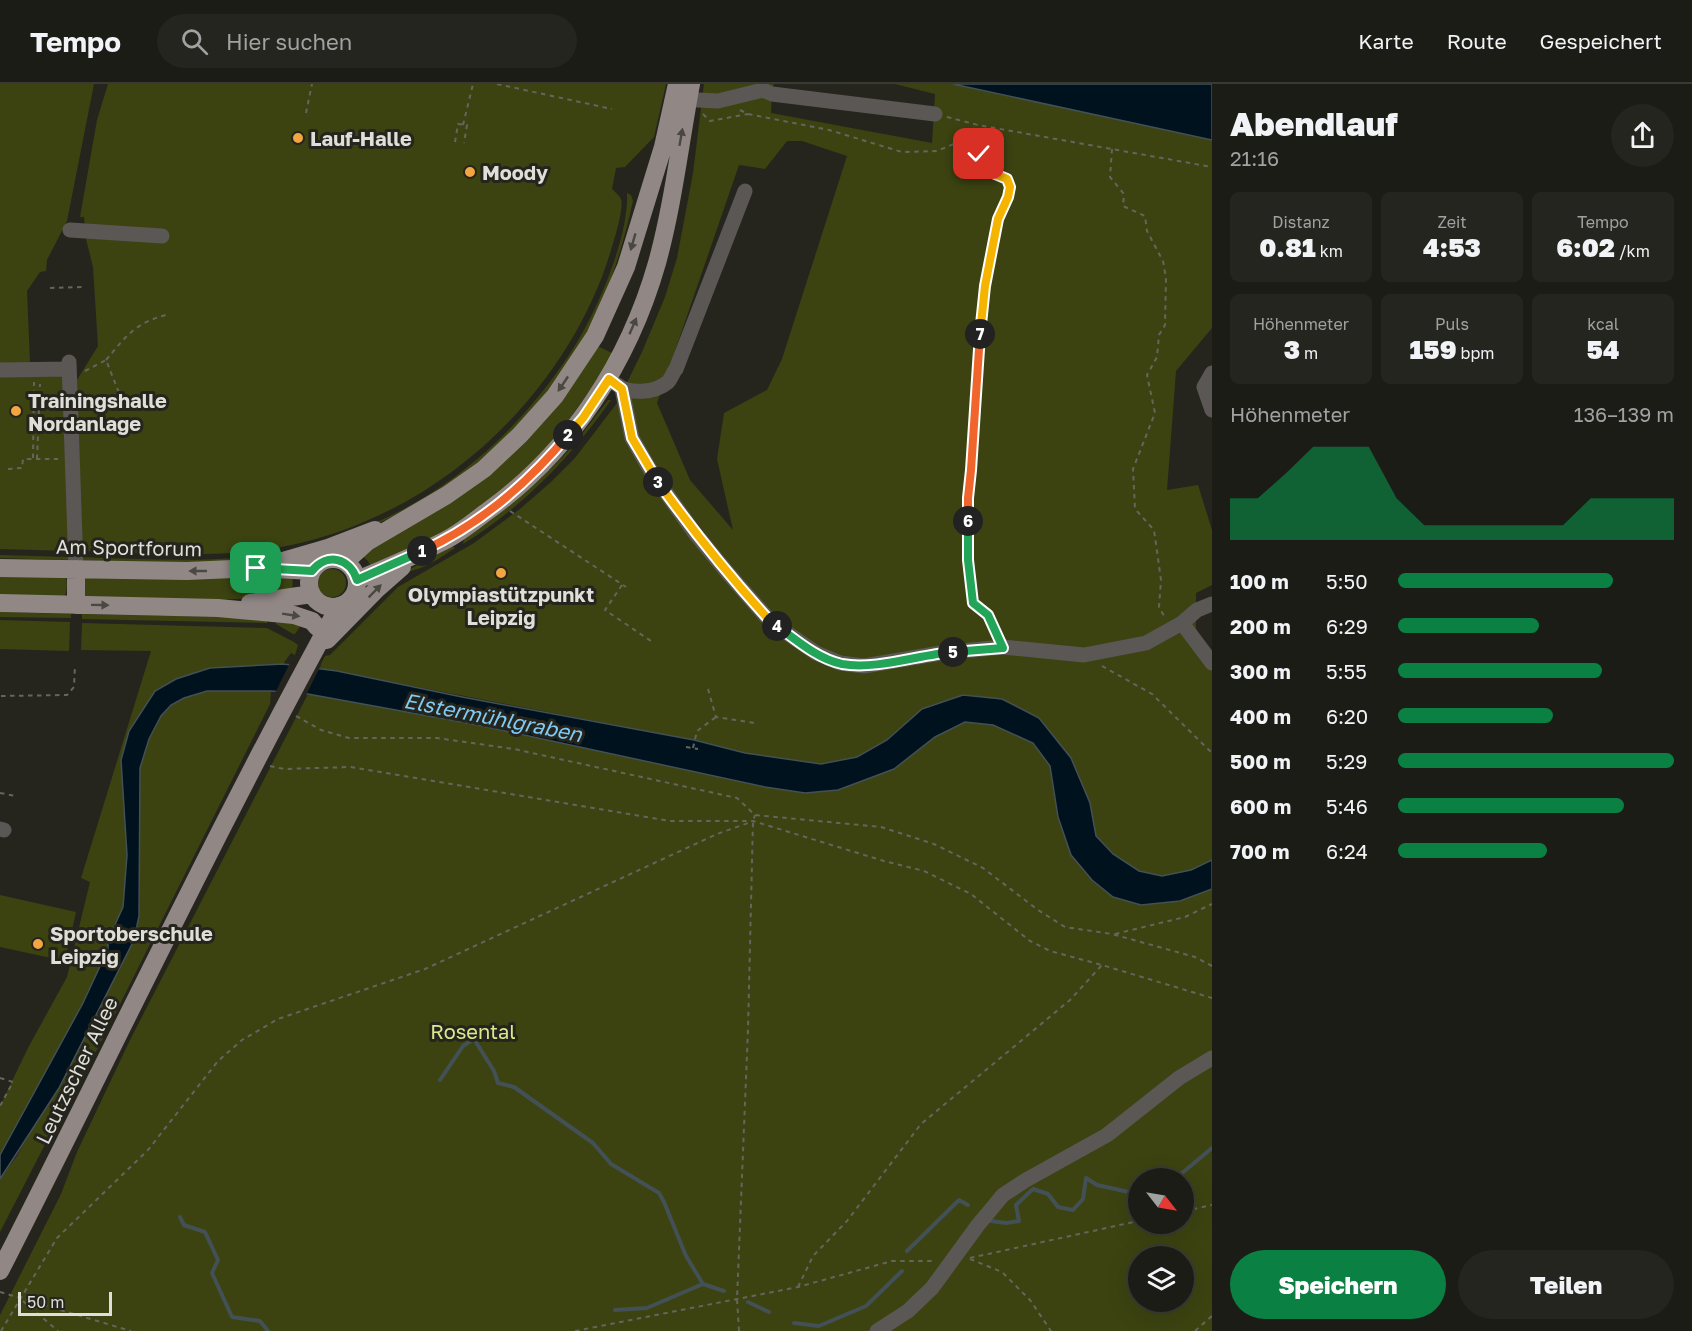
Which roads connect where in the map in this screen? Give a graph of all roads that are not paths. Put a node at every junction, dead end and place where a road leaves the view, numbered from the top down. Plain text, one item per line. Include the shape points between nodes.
1 (687, 94) edge
2 (935, 114) road end
3 (745, 191) dead end
4 (657, 194) junction
5 (70, 230) dead end
6 (162, 236) dead end
7 (595, 336) junction
8 (622, 351) junction
9 (0, 370) edge
10 (1212, 373) edge
11 (615, 384) junction
12 (1212, 410) edge
13 (408, 517) junction
14 (444, 541) junction
15 (345, 562) junction
16 (0, 568) edge
17 (76, 568) junction
18 (256, 568) junction
19 (312, 571) junction
20 (357, 580) junction
21 (324, 601) junction
22 (0, 603) edge
23 (1212, 604) edge
24 (76, 605) junction
25 (218, 608) junction
26 (1182, 623) junction
27 (317, 627) junction
28 (1212, 663) edge
29 (306, 664) junction
30 (1212, 1058) edge
31 (0, 1271) edge
32 (877, 1331) edge

1 - 2 lane via 718,101 763,90
1 - 4 main road, Am Sportforum via 663,147
3 - 11 lane via 676,369 667,382 647,392
4 -> 7 main road, Am Sportforum
8 -> 4 main road, Am Sportforum via 657,263
5 - 6 lane
7 - 8 main road
7 -> 13 main road, Am Sportforum via 555,396 520,435 484,469
8 - 11 main road, Am Sportforum
9 - 17 lane via 69,365
10 - 12 lane via 1204,387
11 - 14 main road, Am Sportforum via 518,489
11 - 26 lane via 632,438 694,532 771,622 816,653 840,663 864,666 941,653 1003,648 1083,655 1146,643
13 - 15 main road, Am Sportforum via 367,542
13 - 18 main road, Am Sportforum via 328,548
14 - 20 main road, Am Sportforum
29 -> 14 main road, Leutzscher Allee via 393,574
15 - 19 main road via 330,559
15 - 20 main road
16 - 17 main road, Am Sportforum
18 -> 17 main road, Am Sportforum
17 - 24 main road
18 - 19 main road, Am Sportforum
19 - 21 main road via 309,582
20 - 21 main road via 350,599
21 - 25 main road
21 - 27 main road, Leutzscher Allee
21 - 29 main road, Leutzscher Allee
22 - 24 main road
23 - 26 lane
24 -> 25 main road
25 -> 27 main road via 294,615 312,621
26 - 28 lane
27 - 29 main road, Leutzscher Allee
29 - 31 main road, Leutzscher Allee
30 - 32 lane via 1179,1078 1107,1135 1003,1195 932,1288 908,1311

